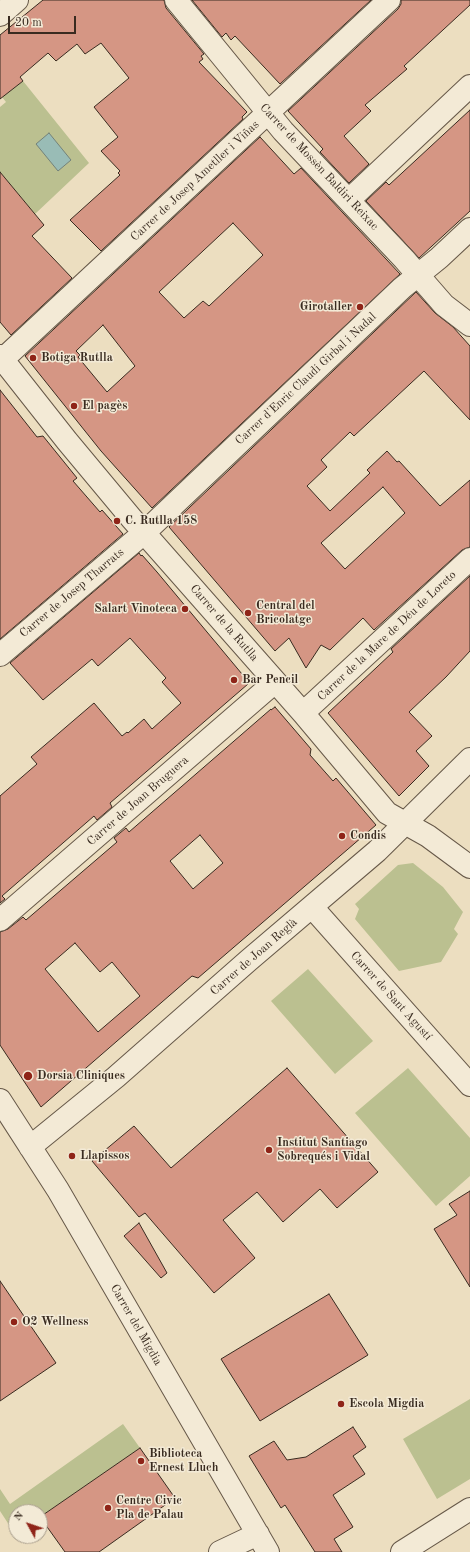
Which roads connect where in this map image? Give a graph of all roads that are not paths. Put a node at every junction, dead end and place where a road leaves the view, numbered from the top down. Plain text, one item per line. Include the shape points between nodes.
1 (18, 0) edge
2 (176, 0) edge
3 (389, 0) edge
4 (0, 15) edge
5 (470, 86) edge
6 (268, 113) junction
7 (349, 200) junction
8 (470, 229) edge
9 (418, 275) junction
10 (470, 325) edge
11 (1, 359) edge
12 (145, 532) junction
13 (470, 559) edge
14 (0, 655) edge
15 (275, 682) junction
16 (303, 713) junction
17 (470, 759) edge
18 (405, 824) junction
19 (470, 866) edge
20 (312, 907) junction
21 (0, 920) edge
22 (470, 1085) edge
23 (0, 1100) edge
24 (30, 1147) junction
25 (470, 1509) edge
26 (263, 1543) edge
27 (220, 1552) edge
28 (402, 1552) edge

1 - 4 street
2 - 6 street, Carrer de Mossèn Baldiri Reixac
3 - 6 street, Carrer de Josep Ametller i Viñas
5 - 7 street
6 - 7 street, Carrer de Mossèn Baldiri Reixac
6 - 11 street, Carrer de Josep Ametller i Viñas
7 - 9 street, Carrer de Mossèn Baldiri Reixac
8 - 9 street, Carrer d'Enric Claudi Girbal i Nadal
9 - 10 street, Carrer de Mossèn Baldiri Reixac via 444,305
9 - 12 street, Carrer d'Enric Claudi Girbal i Nadal
11 - 12 street, Carrer de la Rutlla
12 - 14 street, Carrer de Josep Tharrats
12 - 15 street, Carrer de la Rutlla
13 - 16 street, Carrer de la Mare de Déu de Loreto
15 - 16 street, Carrer de la Rutlla
15 - 21 street, Carrer de Joan Bruguera
16 - 18 street, Carrer de la Rutlla via 387,814
17 - 18 street, Carrer de Joan Reglà
18 - 19 street, Carrer de la Rutlla via 428,836
18 - 20 street, Carrer de Joan Reglà
20 - 22 street, Carrer de Sant Agustí
20 - 24 street, Carrer de Joan Reglà via 116,1077
23 - 24 street, Carrer del Migdia
24 - 26 street, Carrer del Migdia via 58,1190
25 - 28 street
26 - 27 street

